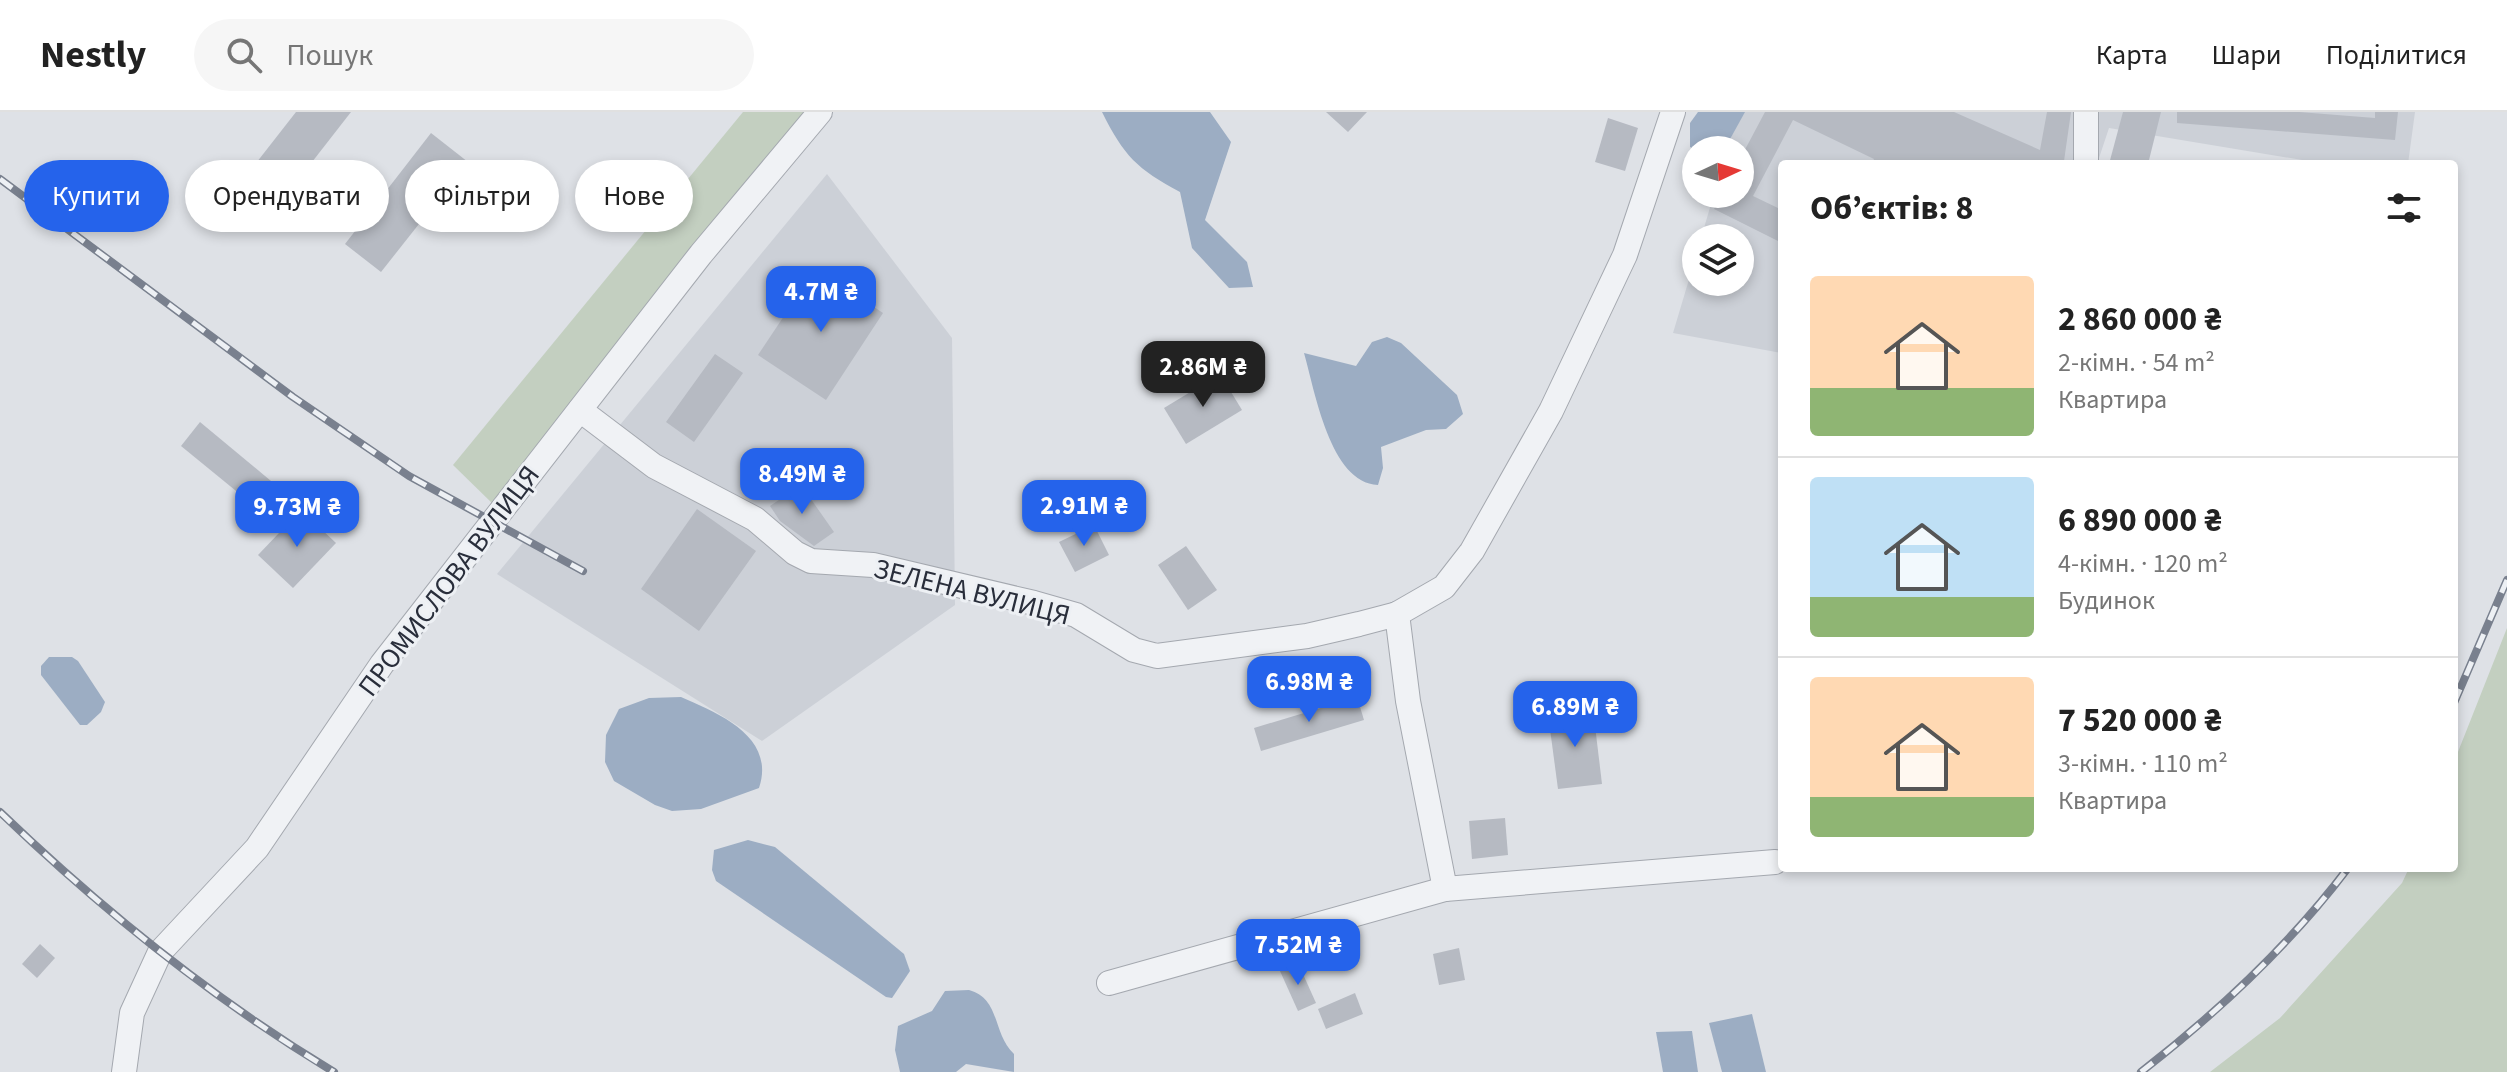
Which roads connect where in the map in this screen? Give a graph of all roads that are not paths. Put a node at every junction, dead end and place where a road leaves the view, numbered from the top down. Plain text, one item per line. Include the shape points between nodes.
1 (820, 112) edge
2 (1673, 112) edge
3 (2086, 112) edge
4 (2086, 160) edge
5 (580, 410) junction
6 (1397, 614) junction
7 (1775, 862) dead end
8 (1445, 889) junction
9 (1109, 983) dead end
10 (124, 1072) edge

1 - 5 street, ПРОМИСЛОВА ВУЛИЦЯ
2 - 6 street, ЗЕЛЕНА ВУЛИЦЯ via 1625,255 1551,411 1472,551 1444,587
3 - 4 street
5 - 6 street, ЗЕЛЕНА ВУЛИЦЯ via 654,466 755,519 811,561 873,565 1034,603 1076,615 1134,650 1157,656 1307,636
5 - 10 street, ПРОМИСЛОВА ВУЛИЦЯ via 382,664 257,848 160,952 132,1013
6 - 8 street via 1408,701
7 - 8 street
8 - 9 street

